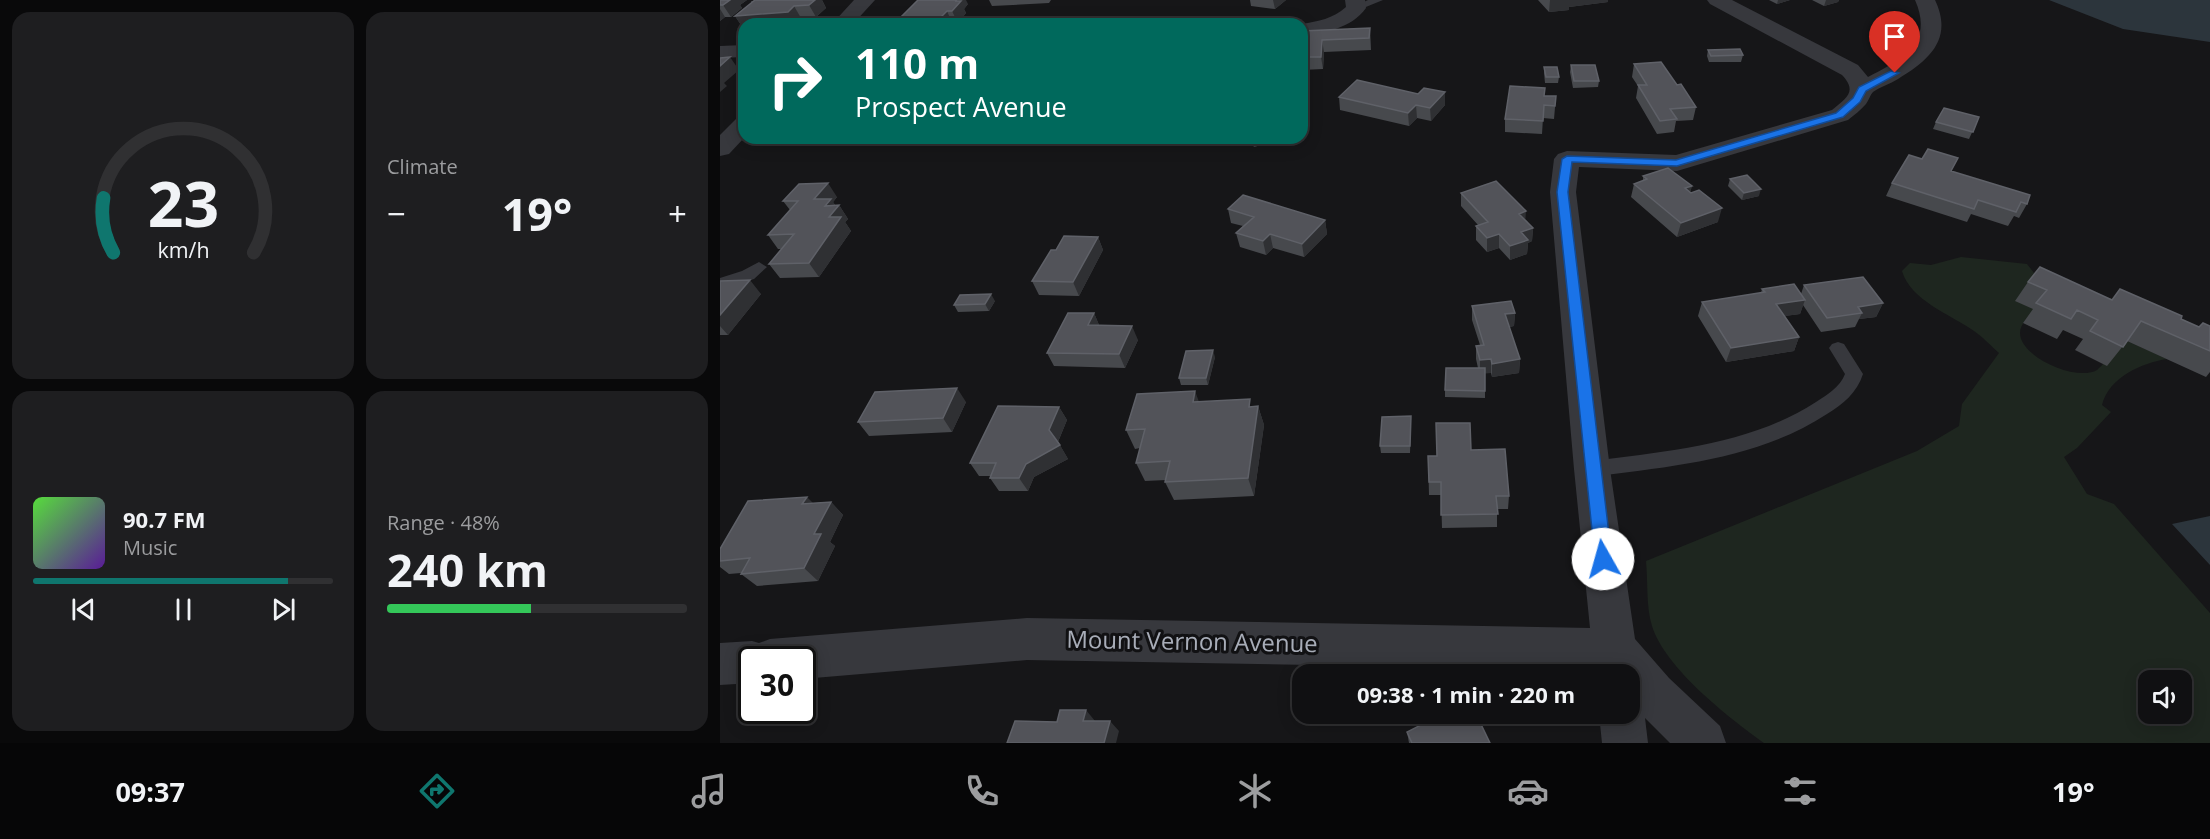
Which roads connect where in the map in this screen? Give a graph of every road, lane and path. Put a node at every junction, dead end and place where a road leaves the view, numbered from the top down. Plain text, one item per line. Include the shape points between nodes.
1 (865, 0) edge
2 (1378, 0) edge
3 (1717, 0) edge
4 (1925, 0) edge
5 (1356, 4) edge
6 (848, 18) edge
7 (1308, 29) edge
8 (738, 51) edge
9 (720, 52) edge
10 (1862, 89) junction
11 (738, 130) edge
12 (720, 148) edge
13 (759, 267) dead end
14 (720, 284) edge
15 (1838, 348) dead end
16 (1592, 469) junction
17 (816, 656) edge
18 (1617, 662) edge
19 (738, 663) edge
20 (720, 664) edge
21 (1623, 724) edge
22 (1625, 743) edge
23 (1703, 743) edge

1 - 6 street
2 - 5 lane
3 - 10 street via 1850,70
4 - 10 street via 1932,11 1934,26 1929,42 1895,73
5 - 7 street via 1349,16 1338,22
8 - 9 street
10 - 16 street via 1857,100 1840,115 1677,163 1567,159 1563,192
11 - 12 street
13 - 14 lane
15 - 16 lane via 1854,374 1851,385 1822,409 1785,429 1743,444
16 - 18 street
17 - 18 street, Mount Vernon Avenue via 1027,639
18 - 23 street
19 - 20 street
21 - 22 street

